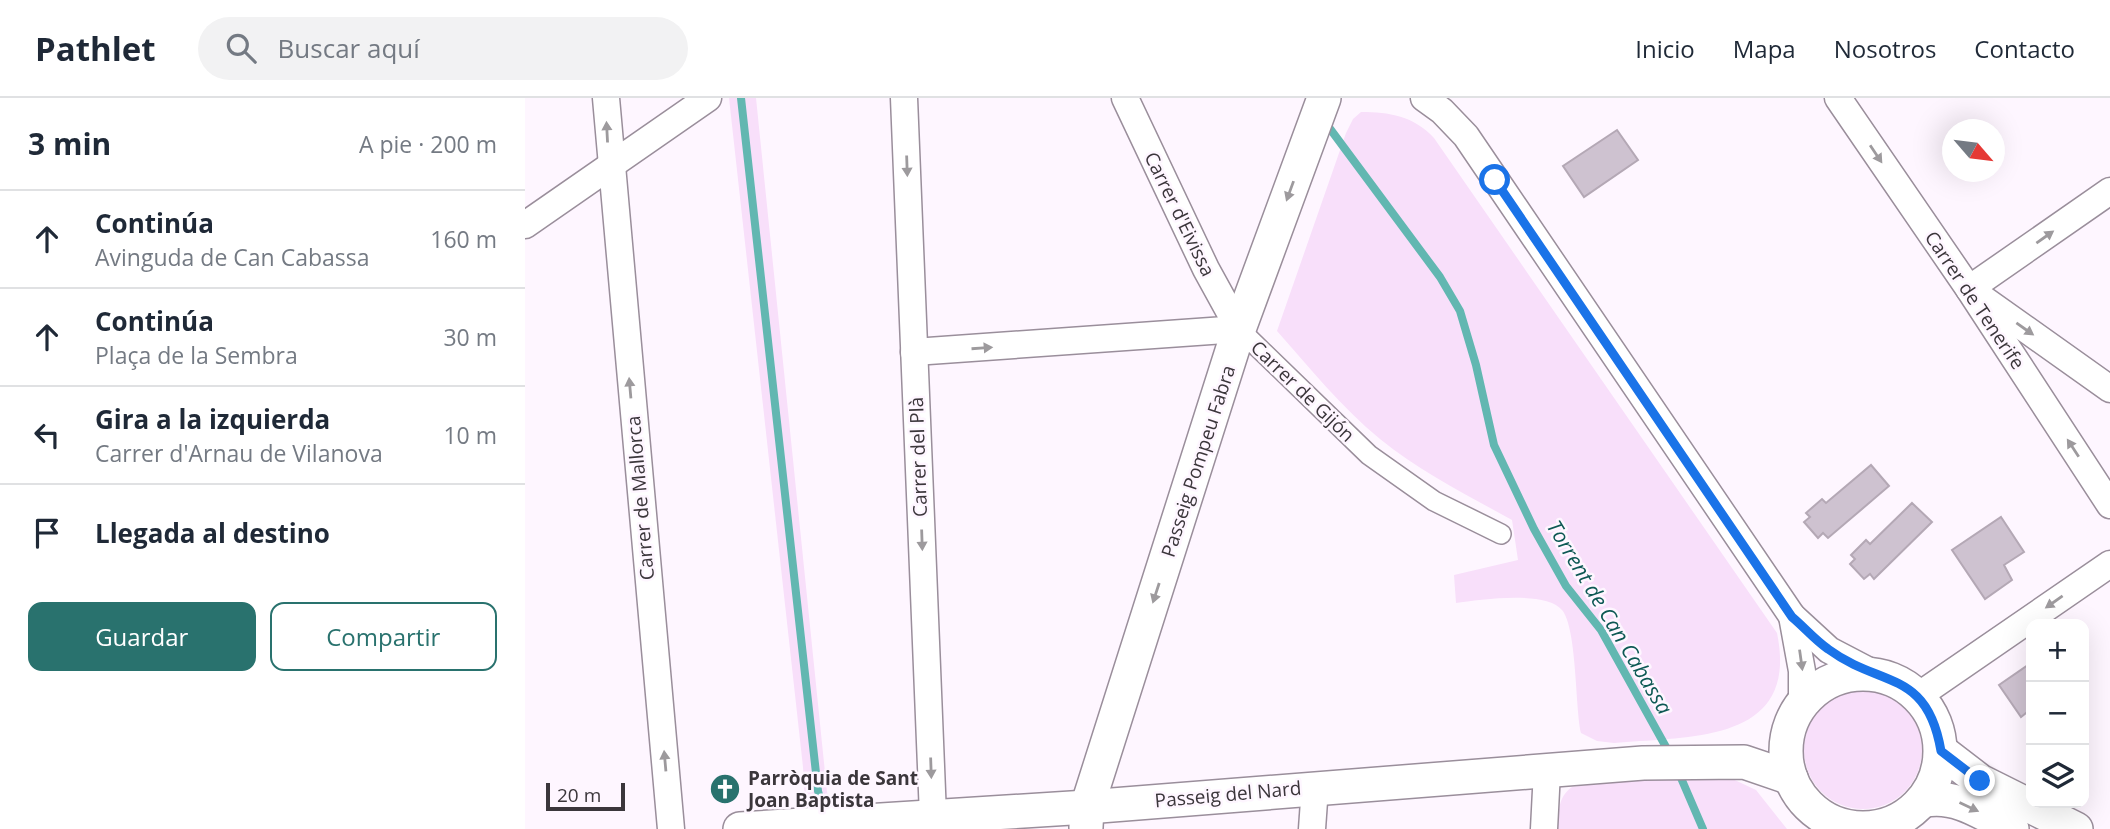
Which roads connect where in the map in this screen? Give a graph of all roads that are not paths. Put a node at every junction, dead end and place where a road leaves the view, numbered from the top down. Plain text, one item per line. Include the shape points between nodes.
1 (605, 98) edge
2 (708, 98) edge
3 (904, 98) edge
4 (1125, 98) edge
5 (1424, 98) edge
6 (1451, 98) edge
7 (1838, 98) edge
8 (1321, 109) edge
9 (1466, 136) junction
10 (609, 166) junction
11 (2110, 191) edge
12 (525, 225) edge
13 (1969, 289) junction
14 (1239, 329) junction
15 (914, 352) junction
16 (2110, 389) edge
17 (2110, 505) edge
18 (1501, 534) dead end
19 (2110, 564) edge
20 (1792, 617) junction
21 (1873, 673) junction
22 (1918, 696) junction
23 (1795, 716) junction
24 (1941, 751) junction
25 (1717, 760) junction
26 (1547, 771) junction
27 (1791, 778) junction
28 (1315, 787) junction
29 (1922, 801) junction
30 (933, 816) junction
31 (1086, 818) edge
32 (1831, 825) edge
33 (1889, 826) edge
34 (671, 829) edge
35 (740, 829) edge
36 (1312, 829) edge
37 (1543, 829) edge
38 (2012, 829) edge
39 (2075, 829) edge

10 -> 1 street, Carrer de Mallorca
2 - 10 street
3 -> 15 street, Carrer del Plà
4 - 14 street, Carrer d'Eivissa
5 - 9 street
6 - 9 street
7 -> 13 street, Carrer de Tenerife
8 -> 14 street, Passeig Pompeu Fabra
9 - 20 street
10 - 12 street
34 -> 10 street, Carrer de Mallorca
13 -> 11 street
13 -> 16 street
17 -> 13 street, Carrer de Tenerife
15 -> 14 street, Carrer de Gijón
14 - 18 street, Carrer de Gijón via 1369,455 1434,501
14 -> 31 street, Passeig Pompeu Fabra
15 -> 30 street, Carrer del Plà
19 -> 22 street
20 - 21 street via 1829,650
20 -> 23 street via 1802,671
21 - 22 street via 1893,679
21 - 23 street via 1838,677 1815,691
22 - 24 street via 1936,723
23 - 25 street, Passeig del Nard via 1774,741
23 - 27 street via 1786,752
24 - 29 street via 1938,769
24 - 39 street via 1980,781
25 - 26 street, Passeig del Nard
25 - 27 street, Passeig del Nard via 1744,762
26 - 28 street, Passeig del Nard
26 - 37 street
27 - 32 street via 1807,806
28 - 31 street, Passeig del Nard
28 - 36 street
29 - 33 street
29 -> 38 street via 1951,799
30 - 31 street, Passeig del Nard
30 - 35 street, Passeig del Nard
32 - 33 street

